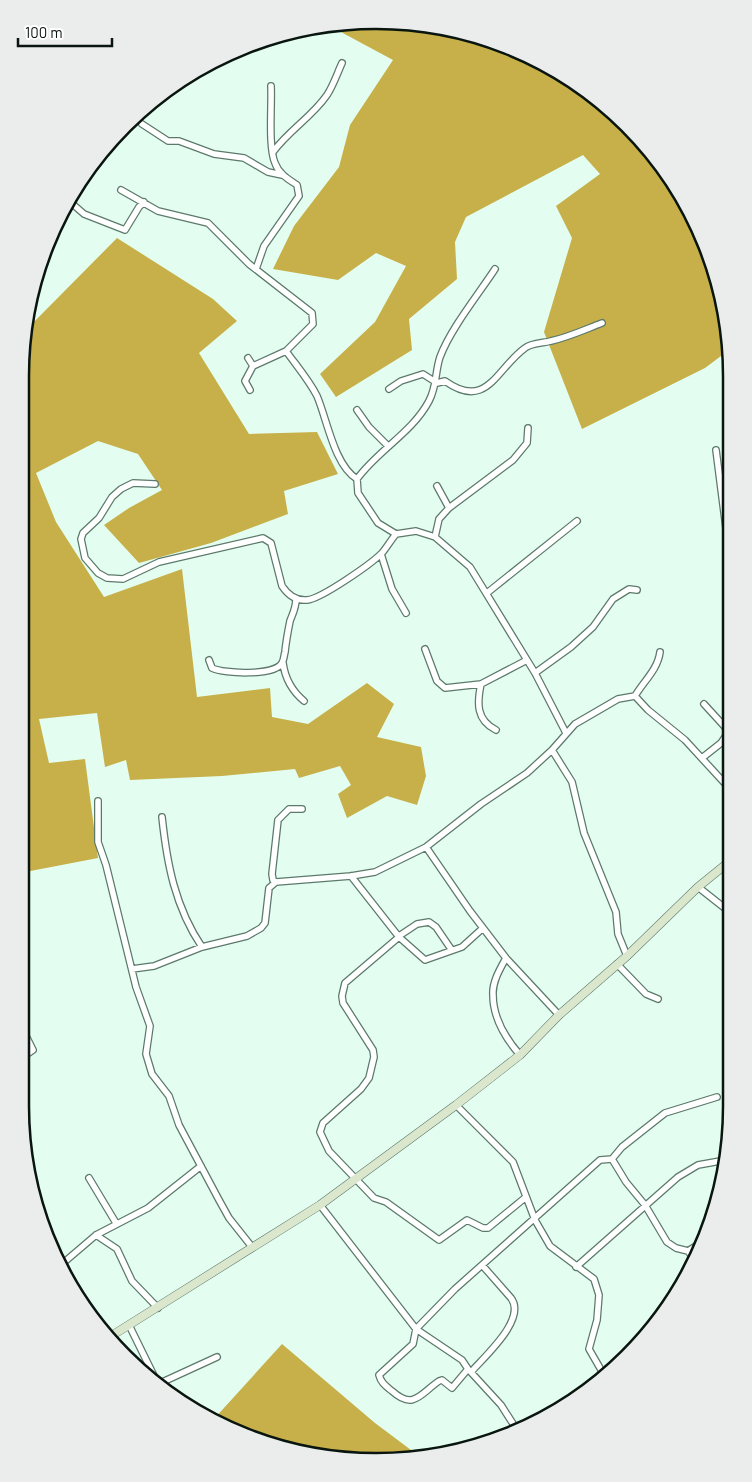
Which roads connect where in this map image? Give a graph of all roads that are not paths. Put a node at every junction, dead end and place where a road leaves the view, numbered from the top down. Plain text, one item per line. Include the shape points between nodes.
1 (342, 63) dead end
2 (271, 86) dead end
3 (142, 124) dead end
4 (273, 152) junction
5 (282, 175) junction
6 (121, 190) dead end
7 (144, 202) junction
8 (74, 205) edge
9 (256, 269) junction
10 (495, 269) dead end
11 (602, 323) dead end
12 (286, 351) junction
13 (248, 358) dead end
14 (253, 366) junction
15 (437, 383) junction
16 (389, 389) dead end
17 (250, 390) dead end
18 (357, 410) dead end
19 (528, 428) dead end
20 (388, 446) junction
21 (716, 450) dead end
22 (357, 479) junction
23 (155, 484) dead end
24 (437, 486) dead end
25 (723, 505) edge
26 (449, 508) junction
27 (577, 522) dead end
28 (396, 534) junction
29 (435, 537) junction
30 (381, 554) junction
31 (637, 590) dead end
32 (487, 593) junction
33 (296, 599) junction
34 (406, 613) dead end
35 (425, 648) dead end
36 (660, 652) dead end
37 (209, 660) dead end
38 (527, 660) junction
39 (282, 663) junction
40 (535, 673) junction
41 (481, 684) junction
42 (635, 696) junction
43 (304, 700) dead end
44 (704, 704) dead end
45 (723, 726) edge
46 (496, 730) dead end
47 (566, 733) junction
48 (723, 740) edge
49 (552, 750) junction
50 (702, 758) junction
51 (723, 781) edge
52 (98, 801) dead end
53 (302, 809) dead end
54 (162, 817) dead end
55 (426, 847) junction
56 (723, 867) edge
57 (351, 876) junction
58 (276, 882) junction
59 (698, 887) junction
60 (723, 907) edge
61 (483, 928) junction
62 (399, 936) junction
63 (202, 947) junction
64 (451, 950) junction
65 (627, 956) junction
66 (506, 958) junction
67 (617, 964) junction
68 (132, 969) junction
69 (658, 999) dead end
70 (559, 1015) junction
71 (29, 1042) edge
72 (29, 1053) edge
73 (520, 1055) junction
74 (717, 1097) dead end
75 (456, 1105) junction
76 (612, 1159) junction
77 (719, 1161) edge
78 (201, 1166) junction
79 (89, 1178) dead end
80 (354, 1179) junction
81 (526, 1197) junction
82 (320, 1205) junction
83 (645, 1206) junction
84 (536, 1220) junction
85 (116, 1223) junction
86 (96, 1235) junction
87 (252, 1247) junction
88 (693, 1248) edge
89 (688, 1251) junction
90 (690, 1254) edge
91 (66, 1261) edge
92 (482, 1265) junction
93 (576, 1267) junction
94 (158, 1308) junction
95 (128, 1325) junction
96 (416, 1329) junction
97 (114, 1334) edge
98 (218, 1357) dead end
99 (150, 1370) edge
100 (601, 1370) edge
101 (469, 1371) junction
102 (166, 1381) edge
103 (514, 1425) edge

1 - 4 street via 328,94 318,107 286,134
2 - 4 street
3 - 5 street via 168,141 179,140 214,154 244,158 268,172
4 - 5 street via 274,163
5 - 9 street via 296,185 299,196 264,246
6 - 7 street
7 - 8 street via 125,230 84,214
7 - 9 street via 158,211 208,222
9 - 12 street via 312,313 313,324
10 - 15 street via 445,346 437,368
11 - 15 street via 552,341 526,346 494,381 476,392 459,391 445,380
12 - 14 street
12 - 22 street via 313,389 340,457 350,475
13 - 14 street
14 - 17 street via 246,381
15 - 16 street via 422,374
15 - 20 street via 429,401 407,431
18 - 20 street
19 - 26 street via 527,443 513,460
20 - 22 street via 372,459
21 - 25 street
22 - 28 street via 358,493 367,510 378,523
23 - 33 street via 133,483 121,489 99,518 83,532 80,539 85,558 98,573 107,578 123,579 159,562 267,538 282,586
24 - 26 street
26 - 29 street via 439,519
27 - 32 street
28 - 29 street via 416,531
28 - 30 street
29 - 32 street via 470,566
30 - 33 street via 326,592 309,600
30 - 34 street via 392,589
31 - 40 street via 629,588 613,599 593,627
32 - 38 street
33 - 39 street
35 - 41 street via 437,681 445,688
36 - 42 street via 659,660
37 - 39 street via 216,670 246,673 278,668
38 - 40 street
38 - 41 street
39 - 43 street via 287,679
40 - 47 street
41 - 46 street via 477,704 481,717
42 - 47 street via 618,699 592,712
42 - 50 street
44 - 45 street
47 - 49 street
48 - 50 street
49 - 55 street
49 - 65 street via 572,782 584,833 616,912 618,934
50 - 51 street
52 - 68 street via 98,842
53 - 58 street via 289,809 278,820 272,874
54 - 63 street via 167,866 174,890 189,927
55 - 57 street via 375,872
55 - 61 street
56 - 59 street
57 - 58 street
57 - 62 street
58 - 63 street via 269,888 265,923 261,928 247,936
59 - 60 street
59 - 65 street
61 - 64 street via 462,946
61 - 66 street
62 - 64 street via 425,960
62 - 64 street via 416,924 429,922
62 - 80 street via 350,977 343,989 347,1013 374,1057 369,1078 323,1123 320,1132 324,1144
63 - 68 street via 154,966
65 - 67 street
66 - 70 street
66 - 73 street via 496,978 493,995 503,1030
67 - 69 street via 646,994
67 - 70 street
68 - 78 street via 150,1026 146,1054 152,1074 169,1096 179,1125
70 - 73 street
71 - 72 street via 33,1050
73 - 75 street
74 - 76 street via 665,1113 622,1147
75 - 80 street
75 - 81 street via 509,1157
76 - 83 street
76 - 84 street via 600,1160
77 - 83 street via 698,1165 678,1177
78 - 85 street via 148,1208
78 - 87 street via 229,1218
79 - 85 street
80 - 81 street via 374,1198 386,1202 439,1240 467,1220 488,1228
80 - 82 street
81 - 84 street
82 - 87 street
82 - 96 street
83 - 89 street via 668,1242
83 - 93 street
84 - 92 street
84 - 93 street via 550,1246
85 - 86 street
86 - 91 street
86 - 94 street via 117,1249 132,1281
87 - 94 street
88 - 89 street
89 - 90 street
92 - 96 street
92 - 101 street via 511,1298 516,1310 515,1318 495,1345
93 - 100 street via 586,1272 597,1286 597,1320 589,1349
94 - 95 street
95 - 97 street
95 - 99 street
96 - 101 street via 451,1351
96 - 101 street via 413,1344 379,1375 399,1397 410,1400 421,1396 439,1381 452,1388
98 - 102 street
101 - 103 street via 501,1405

